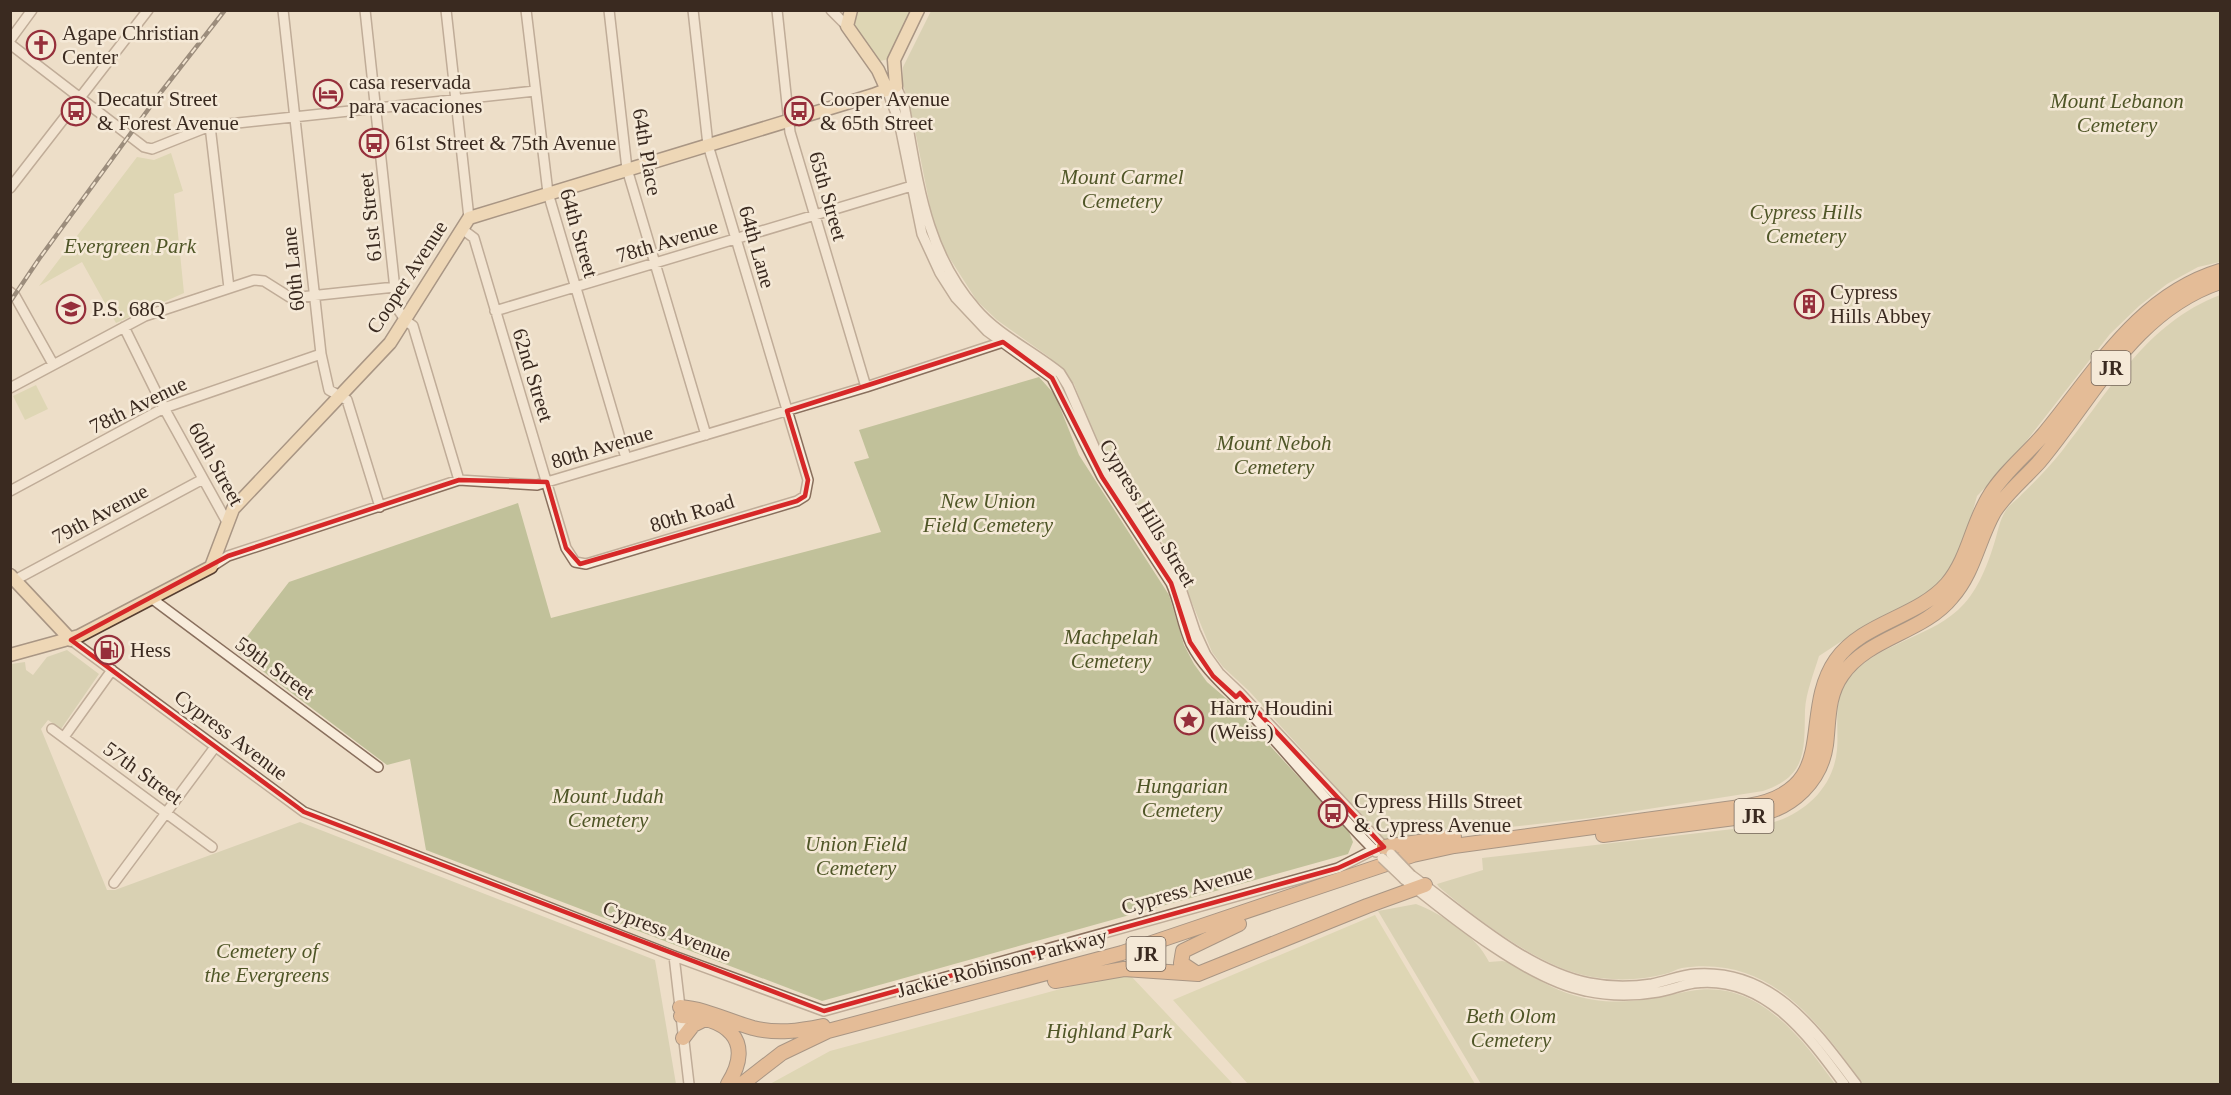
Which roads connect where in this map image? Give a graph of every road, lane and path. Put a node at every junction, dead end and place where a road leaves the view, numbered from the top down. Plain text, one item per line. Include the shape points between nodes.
1 (32, 10) edge
2 (148, 10) edge
3 (283, 10) edge
4 (365, 10) edge
5 (446, 10) edge
6 (526, 10) edge
7 (609, 10) edge
8 (693, 10) edge
9 (777, 10) edge
10 (831, 10) edge
11 (851, 10) edge
12 (918, 10) edge
13 (847, 26) junction
14 (10, 40) edge
15 (10, 44) edge
16 (894, 60) junction
17 (874, 64) junction
18 (891, 88) junction
19 (535, 91) junction
20 (80, 99) junction
21 (456, 100) junction
22 (376, 109) junction
23 (295, 117) junction
24 (789, 121) junction
25 (210, 126) junction
26 (708, 145) junction
27 (627, 169) junction
28 (914, 185) junction
29 (10, 188) edge
30 (548, 193) junction
31 (815, 215) junction
32 (466, 224) junction
33 (735, 239) junction
34 (655, 263) junction
35 (2220, 271) edge
36 (2220, 282) edge
37 (395, 287) junction
38 (575, 287) junction
39 (229, 288) junction
40 (10, 292) edge
41 (314, 296) junction
42 (495, 311) junction
43 (406, 321) junction
44 (124, 327) junction
45 (1003, 342) junction
46 (321, 354) junction
47 (53, 364) junction
48 (866, 387) junction
49 (10, 388) edge
50 (340, 396) junction
51 (164, 408) junction
52 (787, 411) junction
53 (706, 435) junction
54 (626, 459) junction
55 (203, 479) junction
56 (459, 480) junction
57 (547, 482) junction
58 (808, 489) joint
59 (10, 491) edge
60 (380, 507) junction
61 (228, 522) junction
62 (580, 564) joint
63 (211, 567) junction
64 (13, 578) edge
65 (151, 598) junction
66 (71, 640) junction
67 (10, 655) edge
68 (112, 670) junction
69 (1216, 675) junction
70 (52, 729) dead end
71 (63, 737) junction
72 (215, 747) junction
73 (378, 767) dead end
74 (167, 814) junction
75 (1662, 816) junction
76 (212, 847) dead end
77 (1382, 852) junction
78 (114, 883) dead end
79 (1420, 887) junction
80 (1239, 924) junction
81 (674, 956) junction
82 (1198, 974) junction
83 (1053, 981) junction
84 (680, 1012) junction
85 (890, 1015) junction
86 (707, 1018) junction
87 (683, 1038) junction
88 (689, 1084) edge
89 (728, 1084) edge
90 (742, 1084) edge
91 (755, 1084) edge
92 (1845, 1084) edge
93 (1856, 1084) edge

1 - 14 street
2 - 20 street
3 - 23 street, 60th Lane
4 - 22 street, 61st Street
5 - 21 street, 62nd Street
6 - 19 street, 64th Street
7 - 27 street, 64th Place
8 - 26 street, 64th Lane
9 - 24 street, 65th Street
10 - 13 street, Cypress Hills Street
11 - 13 main road
12 - 16 main road
13 - 17 main road, Cypress Hills Street
15 - 20 street
16 - 17 main road via 886,65
16 - 18 main road
17 - 18 main road, Cypress Hills Street
18 - 24 main road, Cooper Avenue
18 - 28 street, Cypress Hills Street via 904,105
19 - 21 street
19 - 30 street, 64th Street
20 - 25 street via 152,149
20 - 29 street
21 - 22 street
21 - 32 street, 62nd Street
22 - 23 street
22 - 37 street, 61st Street
23 - 25 street
23 - 41 street, 60th Lane
24 - 26 main road, Cooper Avenue
24 - 31 street, 65th Street
25 - 39 street
26 - 27 main road, Cooper Avenue
26 - 33 street, 64th Lane
27 - 30 main road, Cooper Avenue
27 - 34 street, 64th Place
28 - 31 street, 78th Avenue
28 - 45 street, Cypress Hills Street via 922,234 940,273 974,318
28 - 69 street, Cypress Hills Street via 937,251 976,311 1052,367 1068,386 1096,452 1178,580 1195,631
30 - 32 main road, Cooper Avenue
30 - 38 street, 64th Street
31 - 33 street, 78th Avenue
31 - 48 street, 65th Street
32 - 42 street, 62nd Street via 474,238
32 - 43 main road, Cooper Avenue
33 - 34 street, 78th Avenue
33 - 52 street, 64th Lane
34 - 38 street, 78th Avenue
34 - 53 street, 64th Place
35 - 75 highway, Jackie Robinson Parkway / JR via 2184,285 2139,318 1990,495 1960,565 1947,584 1926,603 1858,640 1834,663 1821,696 1814,752 1796,784 1764,803
36 - 80 highway, Jackie Robinson Parkway / JR via 2181,299 2137,335 1994,512 1971,568 1953,597 1928,619 1859,657 1840,677 1830,705 1822,760 1807,786 1785,805 1749,816 1435,859
37 - 41 street
37 - 43 street, 61st Street via 398,308
38 - 42 street, 78th Avenue
38 - 54 street, 64th Street
39 - 41 street via 254,280 264,281 291,298
39 - 44 street
40 - 47 street
41 - 46 street, 60th Lane
42 - 57 street, 62nd Street
43 - 50 main road, Cooper Avenue
43 - 56 street, 61st Street via 413,326
44 - 47 street
44 - 51 street, 60th Street
45 - 48 street, 80th Avenue
45 - 69 street, Cypress Hills Street via 1052,378 1102,477 1171,584 1190,642
46 - 50 street, 60th Lane via 329,390
46 - 51 street, 78th Avenue
47 - 49 street
48 - 52 street, 80th Avenue
50 - 60 street, 60th Lane via 347,400
50 - 61 main road, Cooper Avenue via 232,508
51 - 55 street, 60th Street
51 - 59 street, 78th Avenue
52 - 53 street, 80th Avenue
52 - 58 street, 64th Lane
53 - 54 street, 80th Avenue
54 - 57 street, 80th Avenue
55 - 61 street, 60th Street
55 - 64 street, 79th Avenue
56 - 57 street, 80th Avenue via 537,485
56 - 60 street, 80th Avenue
57 - 62 street, 62nd Street via 566,548
58 - 62 street, 80th Road via 797,501
60 - 63 street, 80th Avenue via 228,556
61 - 63 main road, Cooper Avenue
63 - 65 main road
64 - 66 main road, Cypress Avenue
65 - 66 main road
65 - 73 street, 59th Street
66 - 67 main road
66 - 68 street, Cypress Avenue
68 - 71 street
68 - 72 street, Cypress Avenue
69 - 77 street, Cypress Hills Street
70 - 71 street, 57th Street
71 - 74 street, 57th Street
72 - 74 street
72 - 81 street, Cypress Avenue via 304,812
74 - 76 street, 57th Street
74 - 78 street
75 - 77 highway via 1594,820
75 - 85 highway, Jackie Robinson Parkway / JR via 1432,850 1122,953
77 - 79 street, Cypress Hills Street, bridge
77 - 81 street, Cypress Avenue via 824,1011
79 - 82 highway
79 - 92 street, Cypress Hills Street via 1495,947 1540,973 1583,991 1659,992 1697,983 1743,988 1766,999 1811,1038
79 - 93 street, Cypress Hills Street via 1497,939 1564,976 1618,986 1652,984 1696,974 1724,975 1765,988 1794,1008
80 - 82 highway via 1184,951 1180,957 1182,966
80 - 83 highway, Jackie Robinson Parkway / JR
81 - 84 street
82 - 83 highway via 1124,969
83 - 91 highway, Jackie Robinson Parkway / JR via 832,1039 798,1054
84 - 85 highway via 699,1009 754,1028 779,1032
84 - 86 highway
84 - 87 street
85 - 90 highway, Jackie Robinson Parkway / JR via 804,1041
86 - 87 highway via 693,1025
86 - 89 highway via 727,1028 736,1044 737,1064
87 - 88 street

